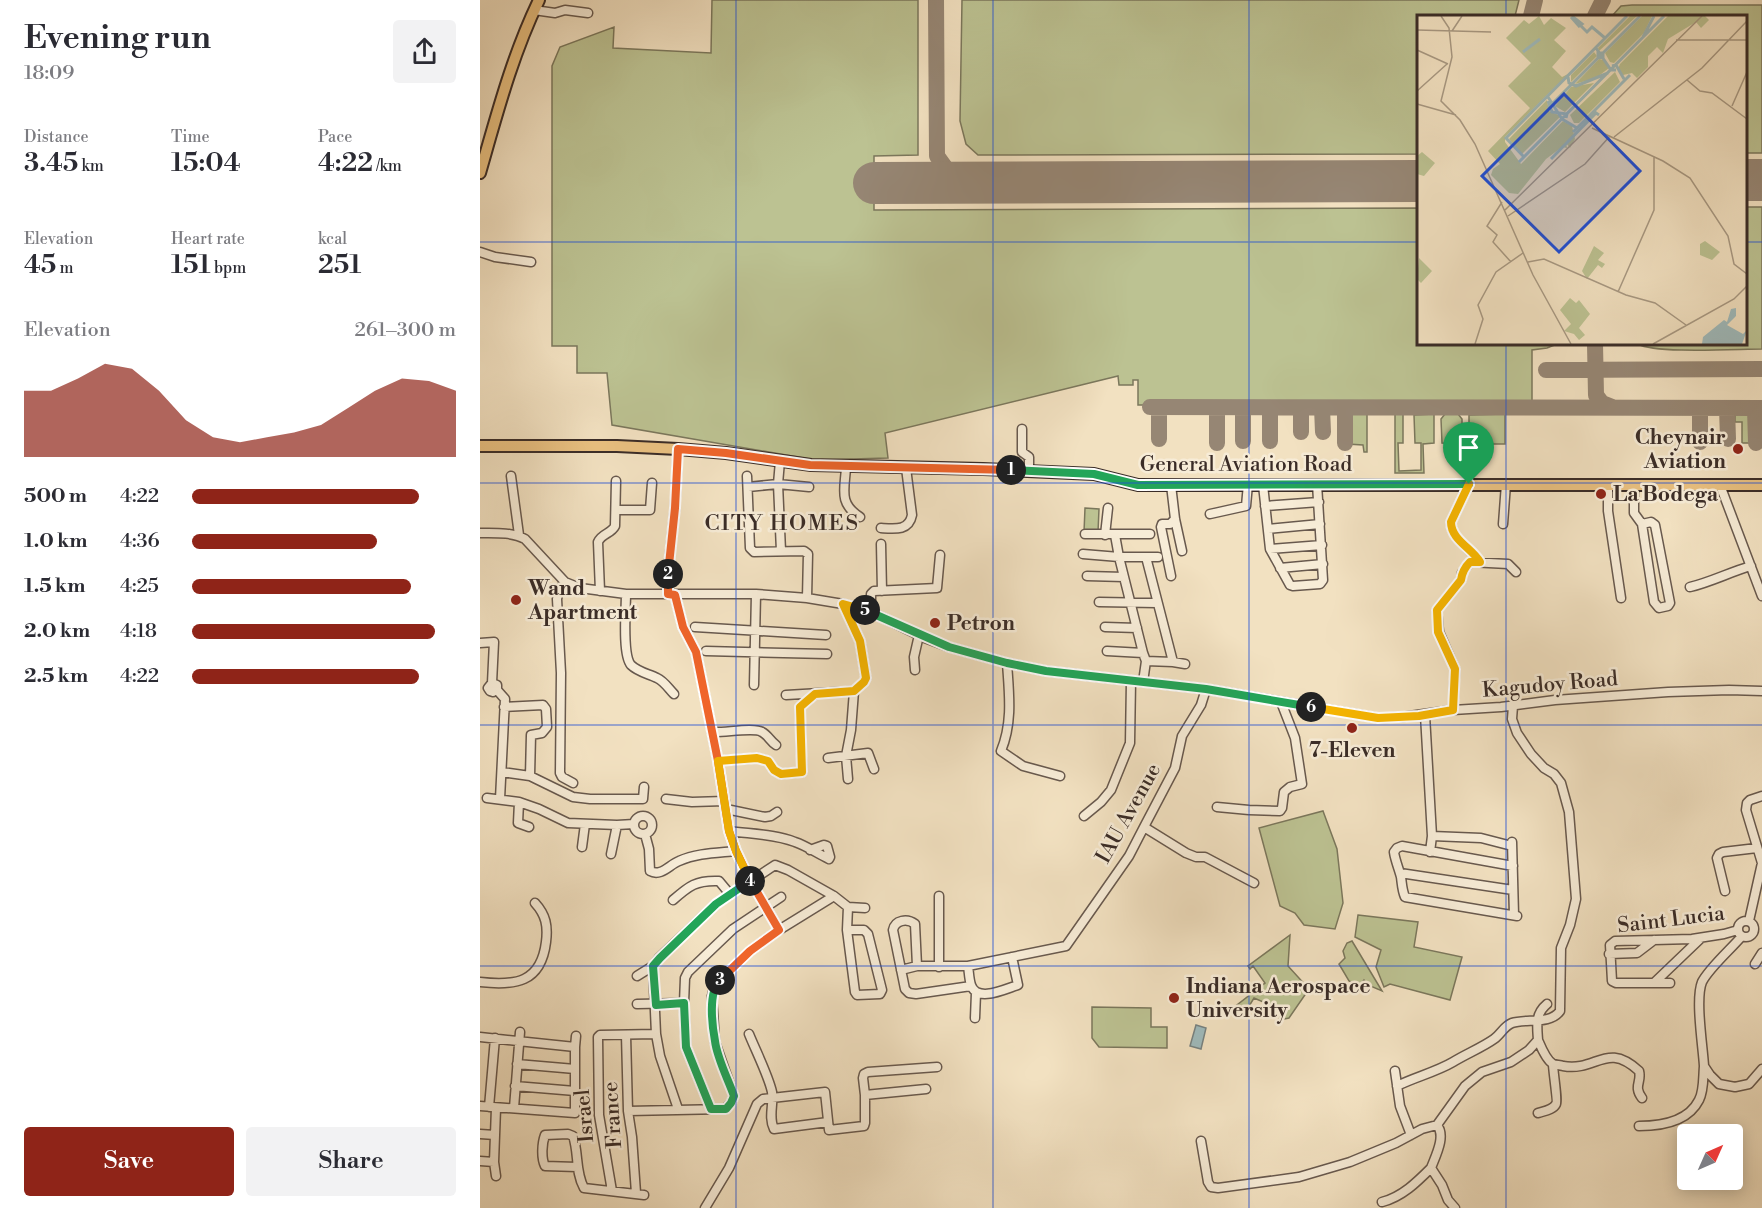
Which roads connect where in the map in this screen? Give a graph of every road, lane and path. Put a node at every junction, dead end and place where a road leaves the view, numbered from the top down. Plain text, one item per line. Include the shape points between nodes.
1 (537, 5) edge
2 (588, 13) dead end
3 (480, 173) edge
4 (480, 252) edge
5 (531, 262) dead end
6 (1022, 429) dead end
7 (480, 446) edge
8 (678, 449) junction
9 (780, 461) junction
10 (846, 467) junction
11 (906, 468) junction
12 (1029, 471) junction
13 (511, 476) dead end
14 (747, 476) dead end
15 (616, 481) dead end
16 (652, 483) dead end
17 (778, 484) junction
18 (1248, 484) junction
19 (1317, 484) junction
20 (1469, 484) junction
21 (1506, 484) junction
22 (1608, 484) junction
23 (1634, 484) junction
24 (1720, 484) junction
25 (1762, 484) edge
26 (1171, 485) junction
27 (1263, 485) junction
28 (748, 487) junction
29 (809, 487) dead end
30 (1319, 502) junction
31 (1265, 506) junction
32 (1108, 508) dead end
33 (616, 510) junction
34 (1210, 514) dead end
35 (860, 517) dead end
36 (1175, 519) junction
37 (1320, 524) junction
38 (1503, 524) dead end
39 (1642, 524) junction
40 (881, 528) dead end
41 (1268, 529) junction
42 (480, 532) edge
43 (1085, 534) dead end
44 (1150, 534) dead end
45 (519, 535) junction
46 (1110, 535) junction
47 (881, 544) dead end
48 (1322, 544) junction
49 (1270, 549) junction
50 (781, 551) junction
51 (1182, 552) dead end
52 (1083, 554) dead end
53 (940, 555) dead end
54 (1119, 557) junction
55 (1146, 557) junction
56 (1158, 557) dead end
57 (1662, 561) junction
58 (1480, 562) junction
59 (1648, 563) junction
60 (1323, 564) junction
61 (1751, 566) junction
62 (1280, 568) junction
63 (1516, 572) dead end
64 (1087, 576) dead end
65 (1172, 576) dead end
66 (1124, 577) junction
67 (565, 582) junction
68 (1690, 586) dead end
69 (600, 591) junction
70 (882, 591) junction
71 (626, 594) junction
72 (756, 594) junction
73 (671, 595) junction
74 (1762, 596) edge
75 (807, 598) junction
76 (1621, 598) dead end
77 (1099, 602) dead end
78 (1131, 602) junction
79 (1157, 603) junction
80 (843, 604) junction
81 (871, 612) junction
82 (694, 627) dead end
83 (1105, 627) dead end
84 (1137, 628) junction
85 (755, 631) junction
86 (826, 635) dead end
87 (919, 635) junction
88 (480, 643) edge
89 (706, 651) dead end
90 (753, 651) junction
91 (1107, 651) dead end
92 (827, 654) dead end
93 (1144, 657) junction
94 (1173, 662) junction
95 (1007, 663) junction
96 (1185, 664) dead end
97 (915, 670) dead end
98 (1131, 681) junction
99 (1143, 682) junction
100 (754, 685) dead end
101 (489, 688) edge
102 (1206, 689) junction
103 (854, 691) junction
104 (1762, 691) edge
105 (674, 694) dead end
106 (815, 694) junction
107 (786, 695) dead end
108 (1281, 702) junction
109 (1513, 705) junction
110 (504, 707) junction
111 (1453, 710) junction
112 (1425, 715) junction
113 (712, 732) junction
114 (776, 745) dead end
115 (846, 756) junction
116 (828, 758) dead end
117 (718, 761) junction
118 (874, 769) dead end
119 (502, 772) junction
120 (530, 776) junction
121 (1060, 776) dead end
122 (848, 779) dead end
123 (573, 783) dead end
124 (644, 787) dead end
125 (1762, 796) edge
126 (487, 798) dead end
127 (500, 799) junction
128 (643, 799) junction
129 (666, 799) dead end
130 (519, 802) junction
131 (725, 805) junction
132 (1217, 807) dead end
133 (777, 812) dead end
134 (1084, 816) dead end
135 (643, 817) junction
136 (585, 824) junction
137 (634, 824) junction
138 (616, 825) junction
139 (529, 827) dead end
140 (1144, 827) junction
141 (729, 831) junction
142 (645, 834) junction
143 (1432, 837) junction
144 (582, 847) dead end
145 (1757, 848) junction
146 (810, 850) dead end
147 (736, 851) junction
148 (1430, 852) junction
149 (611, 854) dead end
150 (1762, 863) edge
151 (1513, 866) junction
152 (1400, 873) junction
153 (750, 880) junction
154 (1254, 883) dead end
155 (1513, 890) junction
156 (1725, 891) dead end
157 (729, 893) junction
158 (834, 896) junction
159 (939, 896) dead end
160 (781, 897) dead end
161 (672, 900) dead end
162 (535, 903) dead end
163 (766, 907) junction
164 (848, 907) junction
165 (865, 908) dead end
166 (1749, 921) junction
167 (779, 930) junction
168 (847, 930) junction
169 (1758, 931) edge
170 (1740, 933) junction
171 (1701, 938) junction
172 (1654, 940) junction
173 (1762, 953) edge
174 (1609, 954) junction
175 (1012, 957) junction
176 (1755, 964) dead end
177 (653, 966) junction
178 (917, 966) junction
179 (968, 966) junction
180 (939, 967) junction
181 (901, 970) junction
182 (637, 976) dead end
183 (480, 982) edge
184 (1655, 982) junction
185 (1670, 983) dead end
186 (973, 989) junction
187 (684, 1003) junction
188 (637, 1004) dead end
189 (1547, 1004) dead end
190 (656, 1005) junction
191 (975, 1018) dead end
192 (1537, 1021) junction
193 (656, 1034) junction
194 (749, 1034) dead end
195 (626, 1035) junction
196 (519, 1036) junction
197 (576, 1036) dead end
198 (480, 1037) edge
199 (495, 1038) junction
200 (1538, 1040) junction
201 (575, 1047) junction
202 (517, 1064) junction
203 (1553, 1064) junction
204 (1704, 1066) junction
205 (937, 1067) dead end
206 (575, 1069) junction
207 (1762, 1069) edge
208 (1395, 1071) dead end
209 (515, 1086) junction
210 (1397, 1086) junction
211 (926, 1089) dead end
212 (574, 1091) junction
213 (866, 1095) junction
214 (772, 1098) junction
215 (1642, 1098) dead end
216 (488, 1107) edge
217 (514, 1108) junction
218 (678, 1109) junction
219 (711, 1109) junction
220 (628, 1111) junction
221 (1538, 1113) dead end
222 (828, 1122) junction
223 (1437, 1125) junction
224 (1639, 1126) dead end
225 (480, 1134) edge
226 (495, 1135) junction
227 (1411, 1135) junction
228 (1201, 1141) dead end
229 (480, 1161) edge
230 (494, 1162) junction
231 (577, 1167) junction
232 (1431, 1168) junction
233 (496, 1176) dead end
234 (612, 1191) junction
235 (1382, 1202) dead end
236 (705, 1208) edge
237 (1455, 1208) edge

1 - 2 street via 555,13
1 - 3 main road via 501,95
4 - 5 street
6 - 12 street via 1022,452 1029,457
7 - 8 main road, General Aviation Road
8 - 9 main road, General Aviation Road
8 - 73 street via 669,561
9 - 10 main road, General Aviation Road
9 - 17 street
10 - 11 main road, General Aviation Road
10 - 35 street via 844,499
11 - 12 main road, General Aviation Road
11 - 40 street via 911,520 903,528
12 - 26 main road, General Aviation Road via 1094,474 1138,485
13 - 45 street
14 - 28 street
15 - 33 street
16 - 33 street via 650,510
17 - 28 street
17 - 29 street
17 - 50 street
18 - 26 main road, General Aviation Road
18 - 27 main road, General Aviation Road
18 - 34 street via 1246,506
19 - 20 main road, General Aviation Road
19 - 27 main road, General Aviation Road
19 - 30 street
20 - 21 main road, General Aviation Road
20 - 58 street via 1451,527
21 - 22 main road, General Aviation Road
21 - 38 street
22 - 23 main road, General Aviation Road
22 - 76 street
23 - 24 main road, General Aviation Road
23 - 39 street via 1634,513
24 - 25 main road, General Aviation Road
24 - 61 street
26 - 36 street
27 - 31 street
28 - 50 street via 750,548 754,552
30 - 31 street
30 - 37 street
31 - 41 street
32 - 46 street
33 - 69 street via 615,528 598,542
36 - 51 street
36 - 65 street via 1161,527
37 - 41 street
37 - 48 street
39 - 57 street via 1655,525
39 - 59 street
41 - 49 street
42 - 45 street
43 - 46 street
44 - 46 street
45 - 67 street
46 - 54 street
47 - 70 street
48 - 49 street
48 - 60 street
49 - 62 street
50 - 75 street via 808,554
52 - 54 street
53 - 70 street via 936,588
54 - 55 street
54 - 66 street
55 - 56 street
55 - 79 street
57 - 59 street
57 - 59 street via 1670,603 1659,608 1654,602
58 - 63 street via 1508,564
58 - 111 street via 1470,562 1437,610 1438,632 1455,669
60 - 62 street
60 - 62 street via 1320,584 1292,586
61 - 68 street
61 - 74 street
64 - 66 street
66 - 78 street
67 - 69 street, Kagudoy Road
67 - 123 street via 557,599 560,773
69 - 71 street, Kagudoy Road
70 - 81 street via 872,592
71 - 73 street, Kagudoy Road
71 - 105 street via 629,661
72 - 73 street, Kagudoy Road
72 - 75 street, Kagudoy Road
72 - 85 street
73 - 113 street via 696,652
75 - 80 street, Kagudoy Road
77 - 78 street
78 - 79 street
78 - 84 street
79 - 94 street
80 - 81 street, Kagudoy Road
80 - 103 street via 860,641 866,678
81 - 87 street, Kagudoy Road
82 - 85 street
83 - 84 street
84 - 93 street
85 - 86 street
85 - 90 street
87 - 95 street, Kagudoy Road
87 - 97 street
88 - 101 street via 494,642
89 - 90 street
90 - 92 street
90 - 100 street
91 - 93 street
93 - 94 street
93 - 99 street
94 - 96 street
95 - 98 street, Kagudoy Road
95 - 121 street via 1009,722 1001,750 1023,766
98 - 99 street, Kagudoy Road
98 - 134 street via 1130,743 1111,790
99 - 102 street, Kagudoy Road
101 - 110 street via 505,699
102 - 108 street, Kagudoy Road
102 - 140 street, IAU Avenue via 1182,736 1175,768
103 - 106 street
103 - 115 street
104 - 109 street, Kagudoy Road via 1668,692
106 - 107 street
106 - 117 street via 800,707 802,772 781,774 768,761 757,758
108 - 112 street, Kagudoy Road via 1378,718
108 - 132 street via 1295,738 1302,784 1284,792 1280,811
109 - 111 street, Kagudoy Road
109 - 192 street via 1517,733 1531,754 1561,783 1569,812 1575,885 1576,899 1561,948 1560,1011
110 - 119 street
110 - 120 street via 543,705 546,709 547,727 542,733 531,735
111 - 112 street, Kagudoy Road
112 - 143 street
113 - 114 street via 760,730
113 - 117 street
115 - 116 street
115 - 118 street via 868,753
115 - 122 street
117 - 131 street
119 - 120 street
119 - 127 street
120 - 128 street via 573,797
124 - 128 street
125 - 145 street via 1750,800 1746,810
126 - 127 street
127 - 130 street
128 - 135 street
129 - 131 street
130 - 136 street via 567,823
130 - 139 street via 518,823
131 - 133 street via 765,817
131 - 141 street
135 - 137 street
135 - 142 street via 651,823
136 - 138 street
136 - 144 street
137 - 138 street
137 - 142 street via 637,831
138 - 149 street
140 - 154 street via 1186,853 1205,857
140 - 175 street, IAU Avenue via 1066,946
141 - 146 street via 783,839
141 - 147 street
142 - 147 street via 648,866 654,873 692,855
143 - 148 street
143 - 151 street via 1481,838 1512,844
145 - 150 street
145 - 156 street via 1719,854
147 - 153 street
148 - 151 street
148 - 152 street via 1397,848 1394,852
150 - 166 street
151 - 155 street
152 - 155 street
152 - 155 street via 1405,897 1515,916
153 - 157 street
153 - 158 street via 775,865
153 - 163 street
157 - 161 street via 719,881 705,880
157 - 177 street
158 - 164 street
158 - 167 street
159 - 180 street
160 - 163 street
162 - 183 street via 547,925 540,964 531,975 508,984
163 - 167 street
163 - 187 street via 732,928 688,972
164 - 165 street
164 - 168 street
166 - 169 street
166 - 170 street via 1741,922
167 - 219 street via 715,985 715,1042 734,1096 726,1109
168 - 168 street via 855,992 880,994 868,934 864,930
169 - 170 street via 1750,936
170 - 171 street, Saint Lucia
170 - 204 street via 1701,985
171 - 172 street, Saint Lucia
171 - 184 street
172 - 174 street via 1637,953
172 - 174 street, Saint Lucia via 1615,941
173 - 176 street
174 - 184 street, Saint Lucia via 1612,981
175 - 179 street
175 - 186 street via 1018,985 982,995
177 - 182 street
177 - 190 street
178 - 180 street
178 - 181 street
178 - 181 street via 915,924 901,921 893,930
179 - 180 street
179 - 186 street
181 - 186 street via 909,993
184 - 185 street
186 - 191 street
187 - 190 street
187 - 219 street via 686,1047
188 - 190 street
189 - 192 street
190 - 193 street
192 - 200 street
192 - 210 street via 1507,1026 1494,1039 1450,1064
193 - 195 street
193 - 218 street
194 - 214 street
195 - 220 street, France
195 - 234 street, Israel via 598,1037 599,1115
196 - 199 street
196 - 201 street
196 - 202 street
197 - 201 street
198 - 199 street
199 - 216 street
200 - 203 street
200 - 223 street via 1511,1062 1482,1072 1465,1086
201 - 206 street
202 - 206 street
202 - 209 street
203 - 215 street via 1580,1066 1613,1056 1625,1060 1639,1071 1637,1085
203 - 221 street via 1556,1104
204 - 207 street via 1719,1084 1735,1087 1749,1084
204 - 224 street via 1700,1097 1691,1110 1668,1123
205 - 213 street via 868,1071 863,1078
206 - 212 street
208 - 210 street
209 - 212 street
209 - 217 street
210 - 227 street
211 - 213 street
212 - 217 street via 575,1113
213 - 222 street via 864,1126 830,1131
214 - 222 street via 825,1092
214 - 222 street via 774,1129
214 - 236 street via 757,1104 729,1168
216 - 217 street
216 - 226 street
218 - 219 street
218 - 220 street
220 - 234 street, France via 640,1194
223 - 227 street
223 - 232 street via 1440,1139
225 - 226 street
226 - 230 street
227 - 228 street via 1350,1162 1299,1177 1218,1188 1208,1182
229 - 230 street
230 - 233 street
231 - 231 street via 573,1136 545,1135 545,1166
231 - 234 street via 584,1188
232 - 235 street via 1402,1194
232 - 237 street

